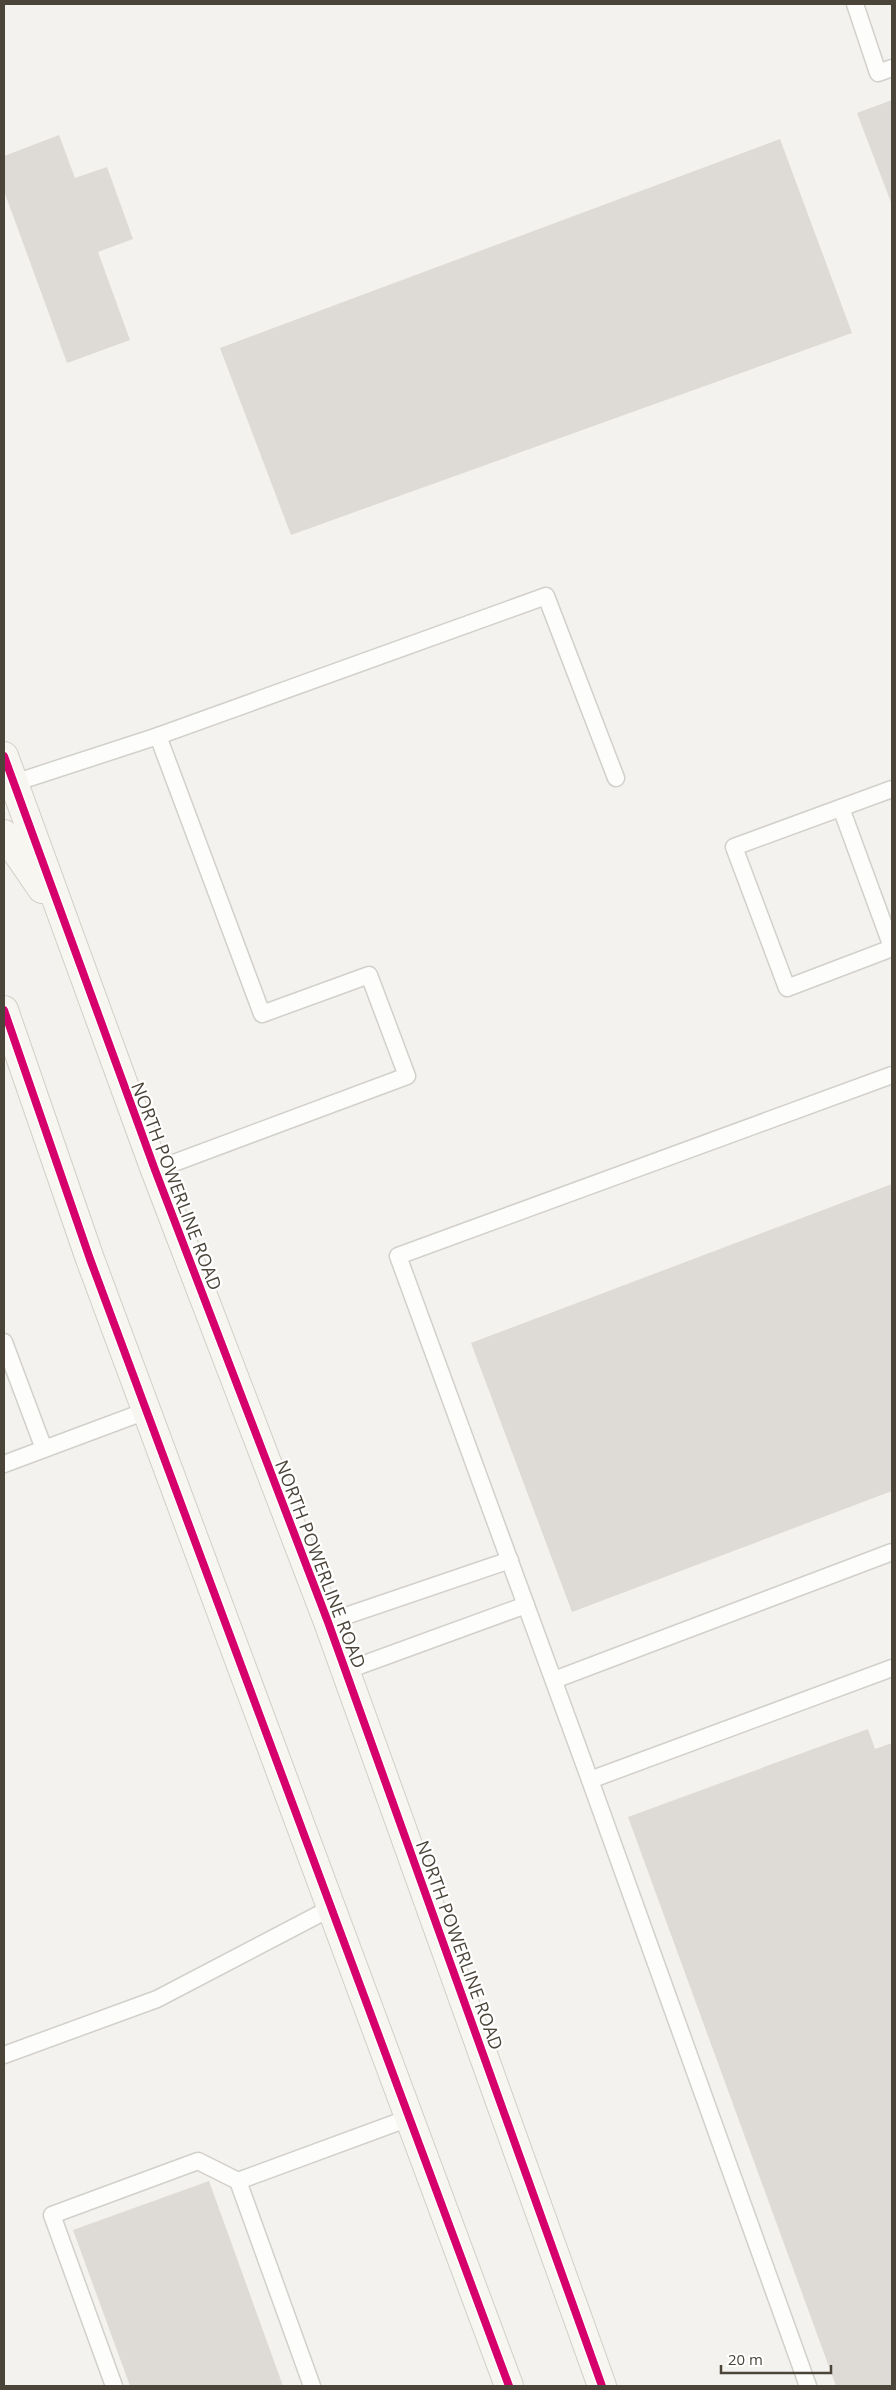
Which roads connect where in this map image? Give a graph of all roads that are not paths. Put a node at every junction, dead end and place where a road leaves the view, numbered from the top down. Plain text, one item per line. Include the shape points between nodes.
1 (855, 4) edge
2 (892, 68) edge
3 (158, 736) junction
4 (4, 756) edge
5 (616, 778) dead end
6 (14, 783) junction
7 (892, 789) edge
8 (841, 808) junction
9 (4, 834) edge
10 (63, 918) junction
11 (892, 948) edge
12 (4, 1010) edge
13 (892, 1075) edge
14 (154, 1170) junction
15 (4, 1342) edge
16 (146, 1411) junction
17 (44, 1449) junction
18 (4, 1464) edge
19 (892, 1552) edge
20 (510, 1560) junction
21 (526, 1605) junction
22 (328, 1622) junction
23 (892, 1668) edge
24 (345, 1671) junction
25 (554, 1680) junction
26 (590, 1780) junction
27 (331, 1908) junction
28 (4, 2054) edge
29 (409, 2118) junction
30 (238, 2181) junction
31 (114, 2386) edge
32 (312, 2386) edge
33 (509, 2386) edge
34 (602, 2386) edge
35 (808, 2386) edge

1 - 2 lane via 878,73
3 - 5 lane via 546,596
3 - 6 lane
3 - 14 lane via 262,1014 369,975 408,1076
4 - 6 main road, NORTH POWERLINE ROAD
6 - 10 main road, NORTH POWERLINE ROAD
7 - 8 lane
8 - 11 lane
8 - 11 lane via 734,847 787,988
9 - 10 main road
10 - 14 main road, NORTH POWERLINE ROAD
12 - 16 main road
13 - 20 lane via 398,1256
14 - 22 main road, NORTH POWERLINE ROAD
15 - 17 lane
16 - 17 lane
16 - 27 main road
17 - 18 lane
19 - 25 lane
20 - 21 lane
20 - 22 lane
21 - 24 lane
21 - 25 lane
22 - 24 main road, NORTH POWERLINE ROAD
23 - 26 lane
24 - 34 main road, NORTH POWERLINE ROAD
25 - 26 lane
26 - 35 lane
27 - 28 lane via 157,1999
27 - 29 main road
29 - 30 lane
29 - 33 main road
30 - 31 lane via 198,2161 52,2215
30 - 32 lane

